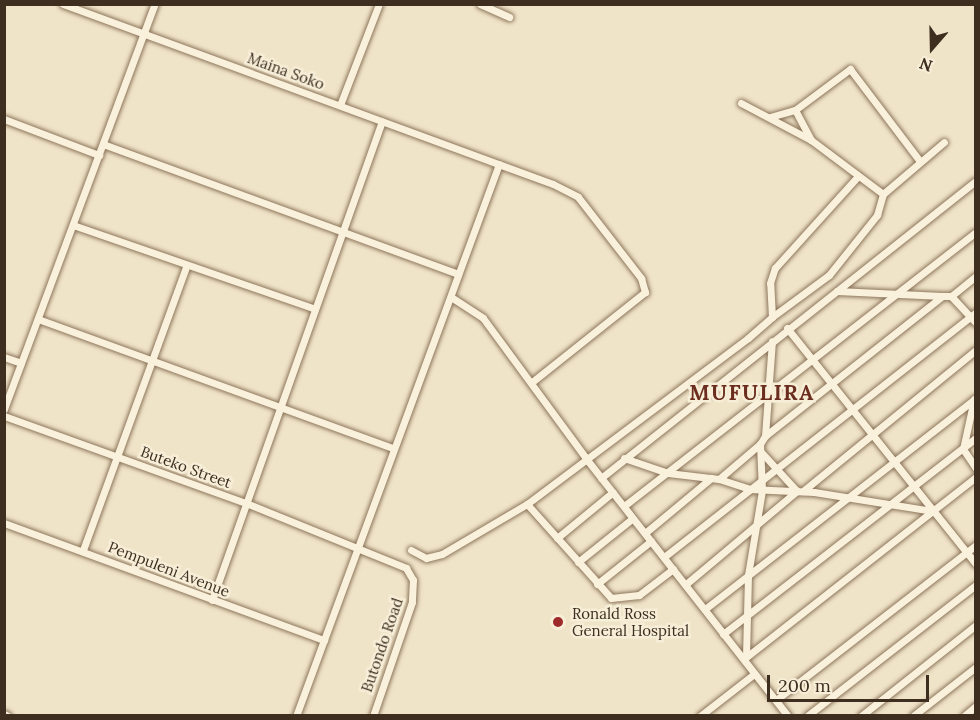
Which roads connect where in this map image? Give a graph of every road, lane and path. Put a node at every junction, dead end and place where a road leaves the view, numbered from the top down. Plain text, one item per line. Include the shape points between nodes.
1 (63, 4) edge
2 (154, 4) edge
3 (379, 4) edge
4 (480, 4) edge
5 (509, 17) dead end
6 (144, 34) junction
7 (741, 103) dead end
8 (339, 105) junction
9 (795, 110) junction
10 (770, 117) junction
11 (4, 119) edge
12 (382, 121) junction
13 (811, 140) junction
14 (944, 142) dead end
15 (103, 144) junction
16 (99, 155) junction
17 (919, 160) junction
18 (498, 164) junction
19 (858, 176) junction
20 (975, 181) edge
21 (883, 194) junction
22 (73, 225) junction
23 (343, 231) junction
24 (975, 232) edge
25 (187, 265) junction
26 (458, 274) junction
27 (975, 276) edge
28 (837, 291) junction
29 (894, 294) junction
30 (942, 296) junction
31 (951, 296) junction
32 (451, 297) junction
33 (315, 309) junction
34 (973, 314) edge
35 (772, 317) junction
36 (38, 319) junction
37 (975, 323) edge
38 (787, 328) junction
39 (772, 341) junction
40 (975, 350) edge
41 (4, 357) edge
42 (812, 359) junction
43 (152, 360) junction
44 (21, 363) junction
45 (532, 382) junction
46 (833, 385) junction
47 (767, 396) junction
48 (975, 397) edge
49 (280, 406) junction
50 (4, 409) edge
51 (852, 409) junction
52 (4, 416) edge
53 (873, 435) junction
54 (765, 436) junction
55 (975, 438) edge
56 (393, 448) junction
57 (761, 448) junction
58 (963, 449) junction
59 (117, 456) junction
60 (624, 458) junction
61 (588, 461) junction
62 (893, 461) junction
63 (777, 467) junction
64 (975, 468) edge
65 (668, 472) junction
66 (762, 477) junction
67 (975, 477) edge
68 (601, 478) junction
69 (715, 478) junction
70 (914, 487) junction
71 (750, 489) junction
72 (762, 490) junction
73 (800, 491) junction
74 (613, 492) junction
75 (848, 496) junction
76 (246, 504) junction
77 (527, 504) junction
78 (890, 504) junction
79 (624, 506) junction
80 (933, 511) junction
81 (633, 518) junction
82 (4, 523) edge
83 (756, 525) junction
84 (645, 533) junction
85 (557, 538) junction
86 (651, 541) junction
87 (975, 545) edge
88 (357, 546) junction
89 (83, 550) junction
90 (411, 550) dead end
91 (966, 553) junction
92 (664, 557) junction
93 (578, 562) junction
94 (975, 564) edge
95 (673, 569) junction
96 (748, 575) junction
97 (597, 584) junction
98 (686, 584) junction
99 (975, 585) edge
100 (212, 600) junction
101 (705, 609) junction
102 (746, 616) junction
103 (975, 626) edge
104 (723, 634) junction
105 (324, 640) junction
106 (744, 658) junction
107 (975, 667) edge
108 (754, 674) junction
109 (776, 700) junction
110 (975, 706) edge
111 (296, 716) edge
112 (373, 716) edge
113 (700, 716) edge
114 (788, 716) edge
115 (807, 716) edge
116 (861, 716) edge
117 (913, 716) edge
118 (964, 716) edge

1 - 6 street, Maina Soko
2 - 6 street
3 - 8 street
4 - 5 street
6 - 8 street, Maina Soko
6 - 15 street
7 - 10 street
8 - 12 street, Maina Soko
9 - 10 street
9 - 13 street
9 - 17 street via 849,69
10 - 13 street
11 - 16 street
12 - 18 street, Maina Soko
12 - 23 street
13 - 19 street
14 - 17 street
15 - 16 street
15 - 23 street
16 - 22 street
17 - 21 street
18 - 26 street
18 - 45 street, Maina Soko via 578,197 645,284 639,299
19 - 21 street
19 - 35 street via 775,268 770,283
20 - 28 street
21 - 35 street via 877,215 829,275
22 - 25 street
22 - 36 street
23 - 26 street
23 - 33 street
24 - 29 street
25 - 33 street
25 - 43 street
26 - 32 street
27 - 31 street
28 - 29 street
28 - 38 street
29 - 30 street
29 - 42 street
30 - 31 street
30 - 46 street
31 - 34 street
32 - 45 street via 483,318
32 - 56 street
33 - 49 street
34 - 37 street
34 - 51 street
35 - 61 street
36 - 43 street
36 - 44 street
38 - 39 street
38 - 42 street
39 - 47 street
39 - 60 street
40 - 53 street
41 - 44 street
42 - 46 street
42 - 47 street
43 - 49 street
43 - 59 street
44 - 50 street
45 - 61 street
46 - 51 street
46 - 54 street
47 - 54 street
47 - 65 street
48 - 58 street
48 - 62 street
49 - 56 street
49 - 76 street
51 - 53 street
51 - 63 street
52 - 59 street, Buteko Street
53 - 62 street
53 - 73 street
54 - 57 street
55 - 58 street
56 - 88 street
57 - 63 street
57 - 66 street
57 - 69 street
58 - 64 street
58 - 70 street
59 - 76 street, Buteko Street
59 - 89 street
60 - 65 street
60 - 68 street
61 - 68 street
61 - 77 street
62 - 70 street
62 - 75 street
63 - 66 street
63 - 73 street
65 - 69 street
65 - 79 street
66 - 71 street
66 - 72 street
67 - 80 street
68 - 74 street
69 - 71 street
69 - 84 street
70 - 78 street
70 - 80 street
71 - 72 street
71 - 92 street
72 - 73 street
72 - 83 street
73 - 75 street
73 - 83 street
74 - 79 street
74 - 85 street
75 - 78 street
75 - 96 street
76 - 88 street, Buteko Street
76 - 100 street
77 - 85 street
77 - 90 street via 442,554 426,558
78 - 80 street
78 - 102 street
79 - 81 street
80 - 91 street
80 - 106 street
81 - 84 street
81 - 93 street
82 - 89 street, Pempuleni Avenue
83 - 96 street
83 - 98 street
84 - 86 street
85 - 93 street
86 - 92 street
86 - 97 street
87 - 91 street
88 - 105 street
88 - 112 street, Butondo Road via 401,563 411,574 414,589
89 - 100 street, Pempuleni Avenue
91 - 94 street
91 - 109 street
92 - 95 street
93 - 97 street
95 - 97 street via 631,598 611,598
95 - 98 street
96 - 101 street
96 - 102 street
98 - 101 street
99 - 115 street
100 - 105 street, Pempuleni Avenue
101 - 104 street
102 - 104 street
102 - 106 street
103 - 116 street
104 - 106 street
105 - 111 street
106 - 108 street
107 - 117 street
108 - 109 street
108 - 113 street
109 - 114 street
110 - 118 street

